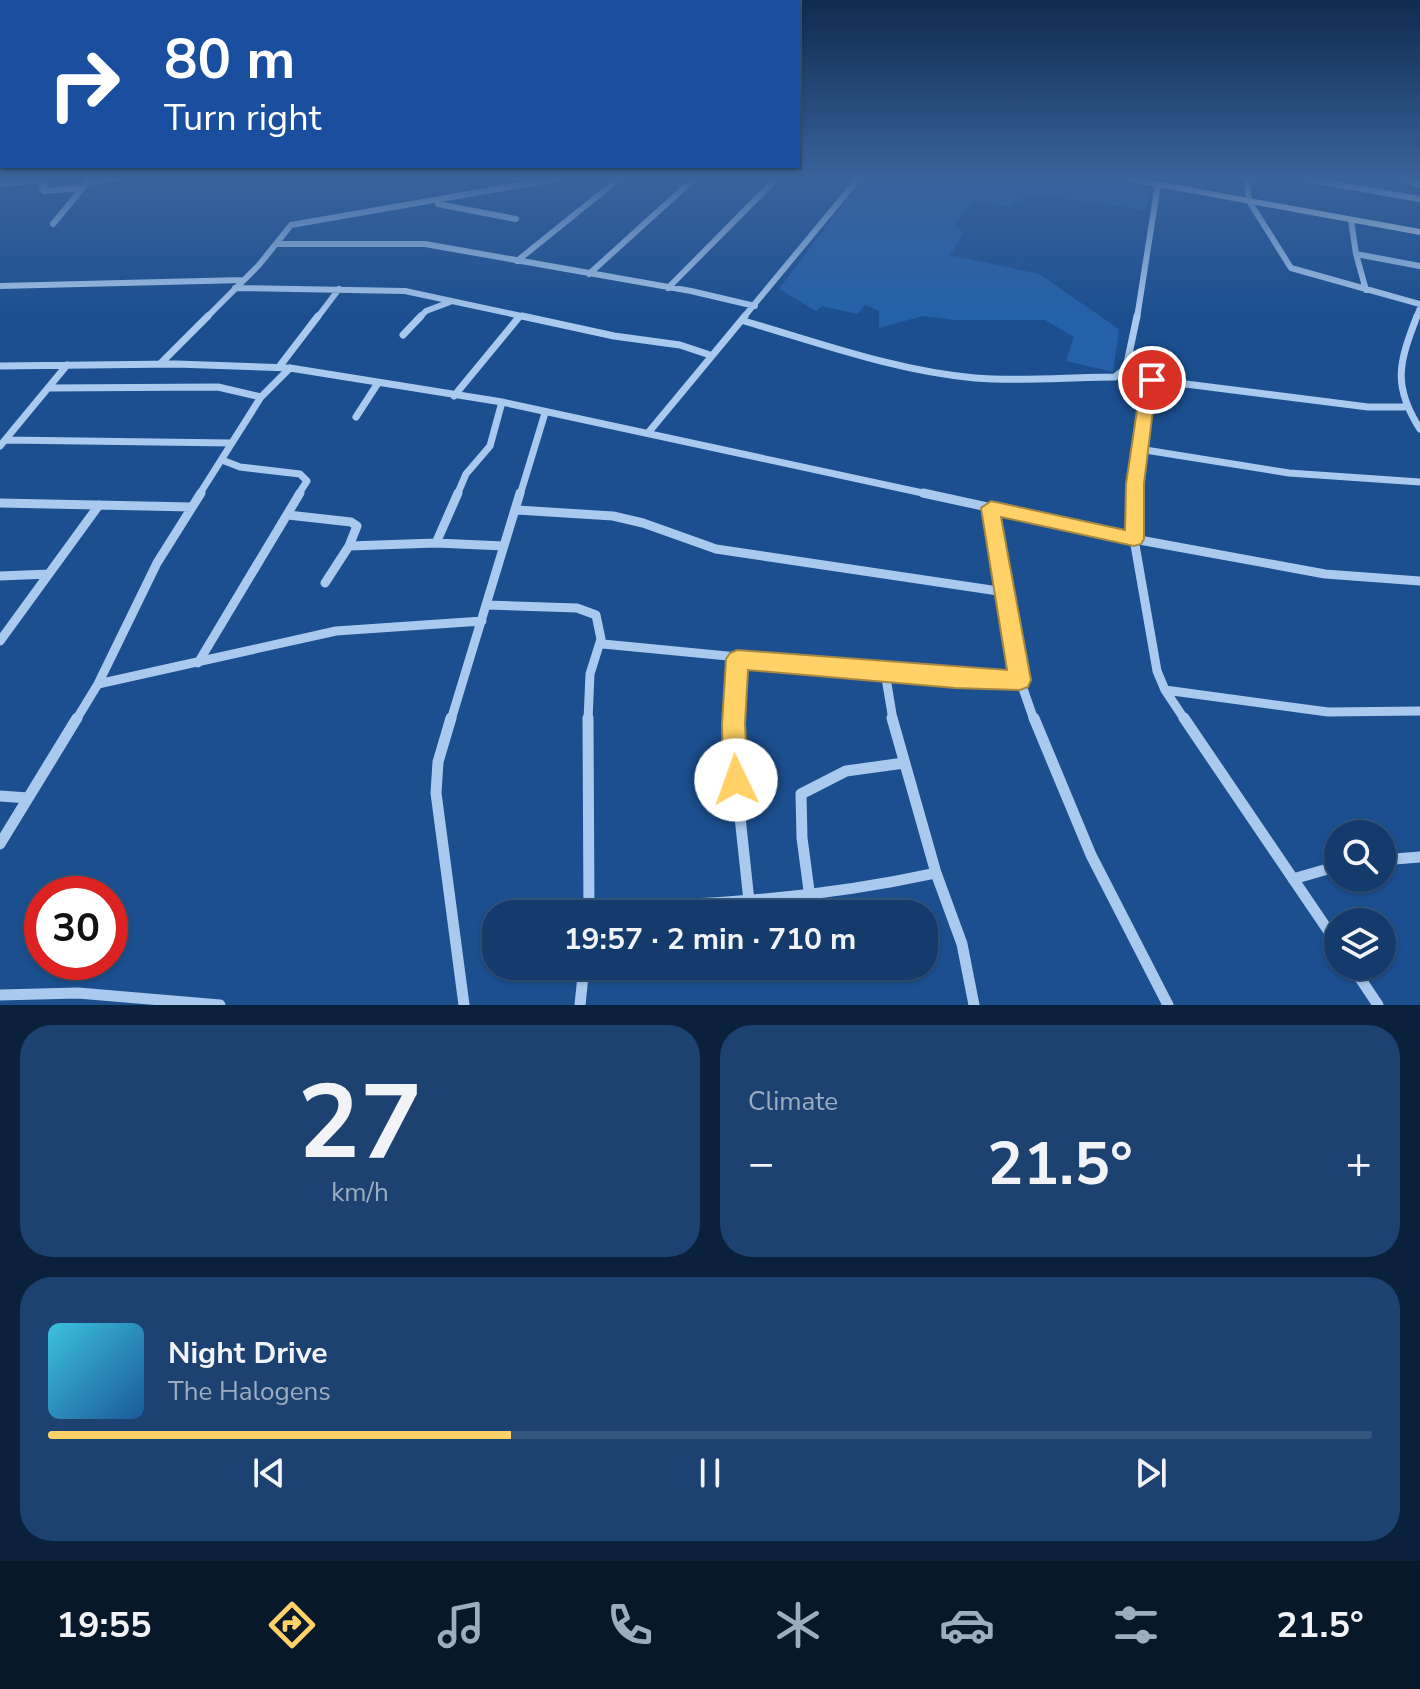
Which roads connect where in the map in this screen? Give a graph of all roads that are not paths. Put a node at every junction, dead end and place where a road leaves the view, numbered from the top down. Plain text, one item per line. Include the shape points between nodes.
1 (293, 225) edge
2 (562, 225) edge
3 (643, 225) edge
4 (731, 225) edge
5 (821, 225) edge
6 (1156, 225) edge
7 (1264, 225) edge
8 (1352, 225) edge
9 (1379, 225) edge
10 (1420, 232) edge
11 (277, 244) junction
12 (1356, 254) junction
13 (517, 261) junction
14 (1420, 266) edge
15 (589, 274) junction
16 (244, 280) junction
17 (0, 286) edge
18 (235, 288) junction
19 (668, 288) junction
20 (339, 289) junction
21 (1366, 290) junction
22 (451, 302) junction
23 (755, 306) junction
24 (1420, 306) edge
25 (519, 317) junction
26 (744, 321) junction
27 (403, 335) dead end
28 (710, 355) junction
29 (160, 364) junction
30 (67, 365) junction
31 (0, 366) edge
32 (279, 367) junction
33 (290, 368) junction
34 (378, 383) junction
35 (49, 388) junction
36 (454, 396) junction
37 (261, 397) junction
38 (502, 402) junction
39 (1404, 407) junction
40 (545, 413) junction
41 (356, 417) dead end
42 (1420, 429) edge
43 (648, 433) junction
44 (3, 443) edge
45 (231, 443) junction
46 (1139, 449) junction
47 (222, 460) junction
48 (1420, 482) edge
49 (0, 503) edge
50 (99, 505) junction
51 (192, 507) junction
52 (991, 508) junction
53 (517, 510) junction
54 (288, 515) junction
55 (1134, 539) junction
56 (436, 543) junction
57 (349, 546) junction
58 (504, 546) junction
59 (49, 574) junction
60 (0, 576) edge
61 (1420, 581) edge
62 (325, 583) dead end
63 (1005, 592) junction
64 (487, 605) junction
65 (482, 621) junction
66 (0, 641) edge
67 (603, 644) junction
68 (737, 659) junction
69 (197, 664) junction
70 (885, 672) junction
71 (1020, 680) junction
72 (98, 684) junction
73 (1165, 690) junction
74 (1420, 711) edge
75 (904, 763) junction
76 (0, 796) edge
77 (28, 798) junction
78 (0, 844) edge
79 (1420, 857) edge
80 (1396, 859) edge
81 (1324, 870) edge
82 (936, 873) junction
83 (1293, 879) junction
84 (810, 898) junction
85 (589, 900) edge
86 (749, 900) edge
87 (769, 900) edge
88 (1324, 924) edge
89 (583, 980) edge
90 (1361, 980) edge
91 (0, 995) edge
92 (48, 999) edge
93 (220, 1005) edge
94 (464, 1005) edge
95 (580, 1005) edge
96 (974, 1005) edge
97 (1168, 1005) edge
98 (1378, 1005) edge

1 - 11 street
2 - 13 street
3 - 15 street
4 - 19 street
5 - 23 street
6 - 26 street via 1126,368 1115,377 976,378 925,371
7 - 21 street via 1291,268
8 - 12 street
9 - 10 main road
11 - 13 street via 416,243
11 - 16 street
12 - 14 street
12 - 21 street
13 - 15 street
15 - 19 street
16 - 17 street
16 - 18 street
18 - 20 street
18 - 29 street
19 - 23 street
20 - 22 street via 405,291
20 - 32 street
21 - 24 street
22 - 25 street
22 - 27 street via 426,311
23 - 26 street
24 - 39 street via 1400,359
25 - 28 street
25 - 36 street
26 - 28 street
28 - 43 street
29 - 30 street
29 - 32 street
30 - 31 street
30 - 35 street
32 - 33 street
33 - 34 street
33 - 37 street
34 - 36 street
34 - 41 street
35 - 37 street via 218,387
35 - 44 street
36 - 38 street
37 - 45 street
38 - 40 street
38 - 56 street via 490,446 466,474
39 - 42 street
39 - 46 street via 1154,380 1148,383
40 - 43 street
40 - 53 street
43 - 52 street
44 - 45 street
45 - 47 street
46 - 48 street via 1289,473
46 - 55 street
47 - 51 street
47 - 54 street via 304,475 305,487
49 - 50 street
50 - 51 street
50 - 59 street
51 - 72 street via 157,563
52 - 55 street
52 - 63 street
53 - 58 street
53 - 63 street via 613,516 716,549
54 - 57 street via 355,523
54 - 69 street
55 - 61 street via 1325,574
55 - 73 street via 1152,650
56 - 57 street
56 - 58 street
57 - 62 street
58 - 64 street
59 - 60 street
59 - 66 street
63 - 71 street
64 - 65 street
64 - 67 street via 577,608 596,615
65 - 69 street via 336,631
65 - 94 street via 451,713 436,793
67 - 68 street
67 - 85 street via 590,674 588,703
68 - 70 street
68 - 86 street via 734,761
69 - 72 street
70 - 71 street
70 - 75 street
71 - 97 street via 1090,853
72 - 77 street
73 - 74 street via 1328,712
73 - 83 street
75 - 82 street
75 - 84 street via 846,771 801,794
76 - 77 street
77 - 78 street
79 - 80 street
81 - 83 street
82 - 84 street
82 - 96 street via 962,944
83 - 88 street
84 - 87 street
89 - 95 street
90 - 98 street
91 - 92 street
92 - 93 street

